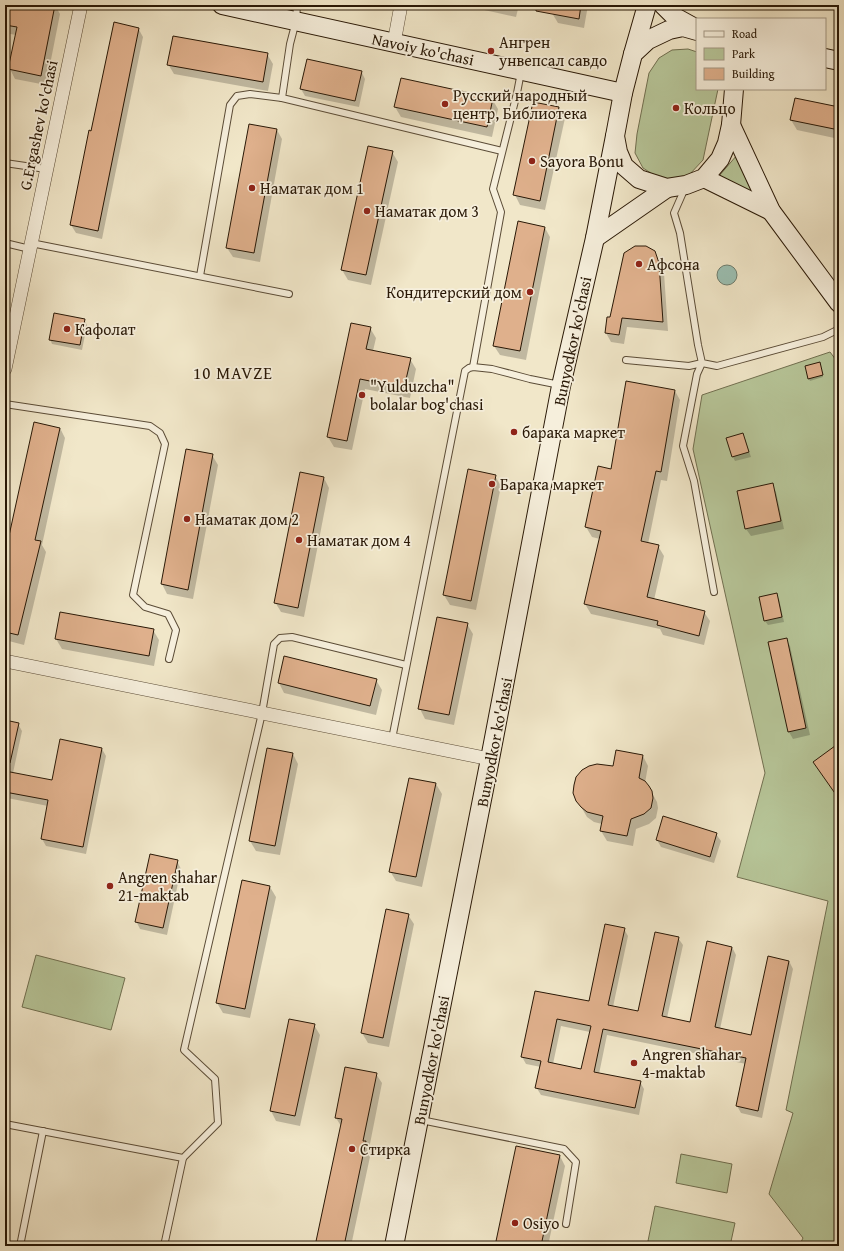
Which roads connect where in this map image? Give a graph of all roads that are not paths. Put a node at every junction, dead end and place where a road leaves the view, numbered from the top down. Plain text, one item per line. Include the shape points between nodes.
1 (80, 5) edge
2 (222, 5) edge
3 (401, 5) edge
4 (647, 5) edge
5 (663, 5) edge
6 (296, 13) edge
7 (696, 29) edge
8 (696, 30) edge
9 (394, 43) junction
10 (633, 54) junction
11 (826, 58) edge
12 (839, 61) edge
13 (521, 71) junction
14 (736, 91) edge
15 (623, 93) junction
16 (282, 98) junction
17 (731, 125) junction
18 (615, 136) junction
19 (502, 151) junction
20 (5, 163) edge
21 (46, 169) junction
22 (704, 178) junction
23 (686, 185) junction
24 (667, 188) junction
25 (771, 211) junction
26 (595, 238) junction
27 (5, 243) edge
28 (31, 246) junction
29 (200, 276) junction
30 (289, 294) dead end
31 (839, 303) edge
32 (839, 329) edge
33 (626, 360) dead end
34 (702, 363) junction
35 (473, 367) junction
36 (5, 369) edge
37 (561, 386) junction
38 (5, 404) edge
39 (714, 592) dead end
40 (169, 659) dead end
41 (5, 661) edge
42 (406, 665) junction
43 (262, 713) junction
44 (392, 739) junction
45 (490, 759) junction
46 (420, 1120) junction
47 (5, 1124) edge
48 (43, 1131) junction
49 (183, 1158) junction
50 (566, 1224) dead end
51 (20, 1246) edge
52 (164, 1246) edge
53 (394, 1246) edge

1 - 21 street, G.Ergashev ko'chasi
2 - 6 main road, Navoiy ko'chasi
3 - 9 street
4 - 10 main road, Bunyodkor ko'chasi
5 - 7 main road via 675,17
6 - 9 main road, Navoiy ko'chasi
6 - 16 lane
8 - 10 main road via 683,27 669,30 648,40
9 - 13 main road, Navoiy ko'chasi
10 - 15 main road, Bunyodkor ko'chasi
11 - 12 main road
13 - 15 main road, Navoiy ko'chasi
13 - 19 lane
14 - 17 main road
15 - 18 main road, Bunyodkor ko'chasi
16 - 19 lane
16 - 29 lane via 250,94 237,96 230,105
17 - 22 main road via 720,159
17 - 25 main road
18 - 24 main road via 624,166 639,179
18 - 26 main road, Bunyodkor ko'chasi
19 - 35 lane via 493,189 501,212
20 - 21 lane
21 - 28 street, G.Ergashev ko'chasi
22 - 23 main road
22 - 25 main road
23 - 24 main road
23 - 34 lane via 674,213 680,233
24 - 26 main road
25 - 31 main road
26 - 37 main road, Bunyodkor ko'chasi
27 - 28 lane
28 - 29 lane
28 - 36 street, G.Ergashev ko'chasi
29 - 30 lane
32 - 34 lane via 823,336 717,366
33 - 34 lane via 689,366
34 - 39 lane via 697,374 683,446 694,481
35 - 37 lane via 492,369
35 - 42 lane via 465,371 464,375
37 - 45 main road, Bunyodkor ko'chasi
38 - 40 lane via 150,426 160,432 165,444 133,595 146,607 168,614 176,630
41 - 43 street
42 - 43 lane via 292,637 280,638 274,644
42 - 44 lane
43 - 44 street
43 - 49 lane via 184,1050 215,1080 218,1122
44 - 45 street
45 - 46 main road, Bunyodkor ko'chasi
46 - 50 lane via 564,1149 576,1162
46 - 53 main road, Bunyodkor ko'chasi
47 - 48 lane
48 - 49 lane
48 - 51 lane
49 - 52 lane

